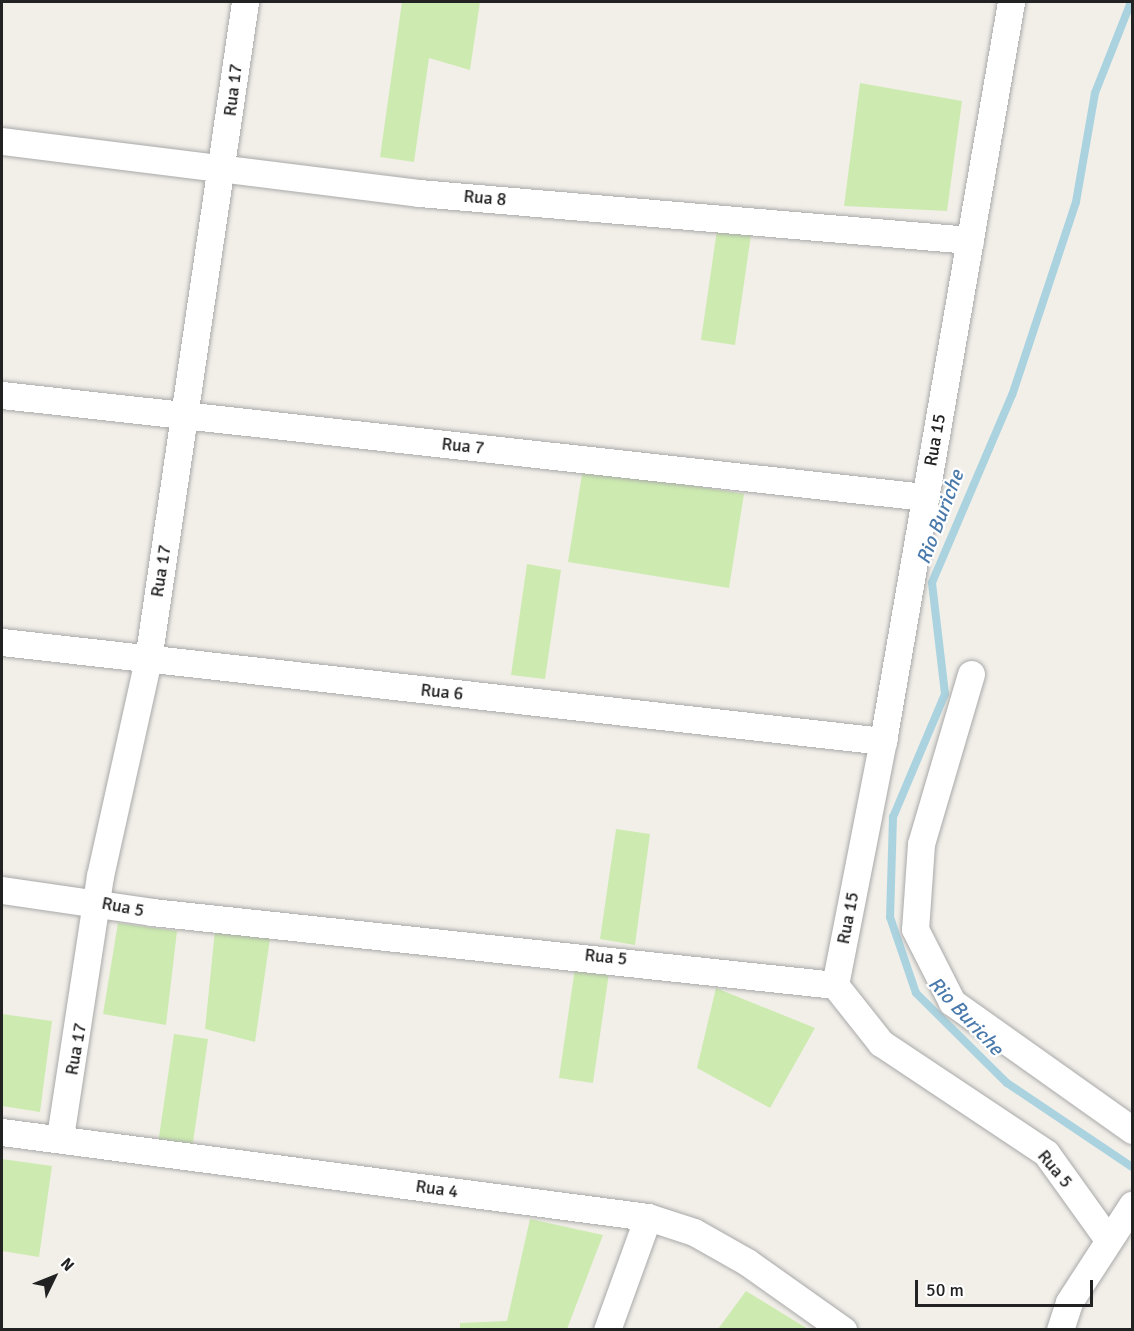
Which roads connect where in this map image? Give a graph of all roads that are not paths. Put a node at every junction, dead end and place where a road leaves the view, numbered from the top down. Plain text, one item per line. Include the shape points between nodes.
1 (244, 2) edge
2 (1011, 2) edge
3 (2, 141) edge
4 (222, 164) junction
5 (970, 240) junction
6 (2, 395) edge
7 (185, 417) junction
8 (925, 497) junction
9 (2, 642) edge
10 (148, 660) junction
11 (971, 674) dead end
12 (883, 741) junction
13 (2, 890) edge
14 (99, 901) junction
15 (835, 984) junction
16 (1132, 1130) edge
17 (2, 1132) edge
18 (60, 1137) junction
19 (1132, 1205) edge
20 (648, 1217) junction
21 (1107, 1238) junction
22 (607, 1329) edge
23 (843, 1329) edge
24 (1060, 1329) edge

1 - 4 street, Rua 17
2 - 5 street, Rua 15
3 - 4 street, Rua 8
4 - 5 street, Rua 8 via 419,193
4 - 7 street, Rua 17
5 - 8 street, Rua 15
6 - 7 street, Rua 7
7 - 8 street, Rua 7
7 - 10 street, Rua 17
8 - 12 street, Rua 15
9 - 10 street, Rua 6
10 - 12 street, Rua 6
10 - 14 street, Rua 17
11 - 16 street via 921,843 915,929 952,1002
12 - 15 street, Rua 15
13 - 14 street, Rua 5
14 - 15 street, Rua 5 via 152,912
14 - 18 street, Rua 17
15 - 21 street, Rua 5 via 881,1043 1046,1153
17 - 18 street, Rua 4
18 - 20 street, Rua 4
19 - 21 street
20 - 22 street
20 - 23 street, Rua 4 via 694,1232 747,1262
21 - 24 street via 1069,1302

